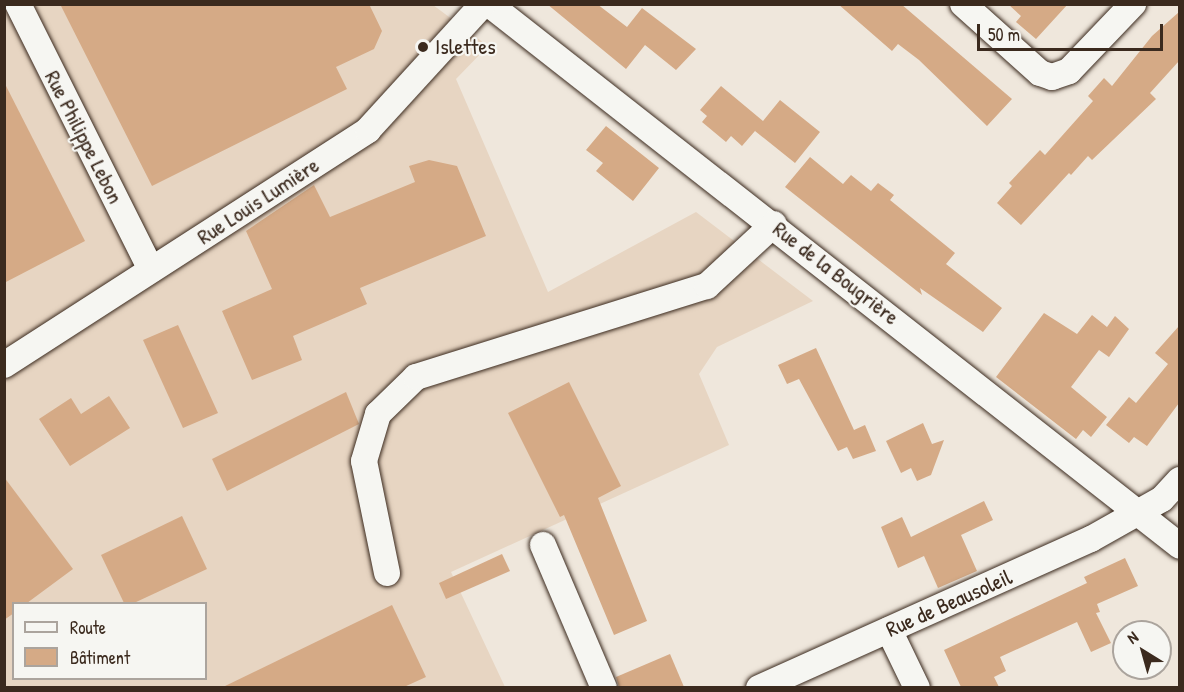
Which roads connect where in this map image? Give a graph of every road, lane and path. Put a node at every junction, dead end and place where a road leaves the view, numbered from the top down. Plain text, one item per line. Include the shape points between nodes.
1 (18, 4) edge
2 (483, 4) edge
3 (489, 4) edge
4 (963, 4) edge
5 (1132, 4) edge
6 (774, 224) junction
7 (151, 270) junction
8 (4, 365) edge
9 (1179, 480) edge
10 (1137, 512) junction
11 (543, 546) dead end
12 (1179, 546) edge
13 (387, 573) dead end
14 (889, 630) junction
15 (604, 687) edge
16 (759, 687) edge
17 (917, 687) edge

1 - 7 street, Rue Philippe Lebon
2 - 7 street, Rue Louis Lumière via 368,130
3 - 6 street, Rue de la Bougrière
4 - 5 street via 1040,73 1052,76 1069,71
6 - 10 street, Rue de la Bougrière
6 - 13 street via 707,286 416,377 378,414 364,461
7 - 8 street, Rue Louis Lumière
9 - 10 street, Rue de Beausoleil via 1162,499
10 - 12 street, Rue de la Bougrière
10 - 14 street, Rue de Beausoleil via 1091,539
11 - 15 street
14 - 16 street, Rue de Beausoleil
14 - 17 street

